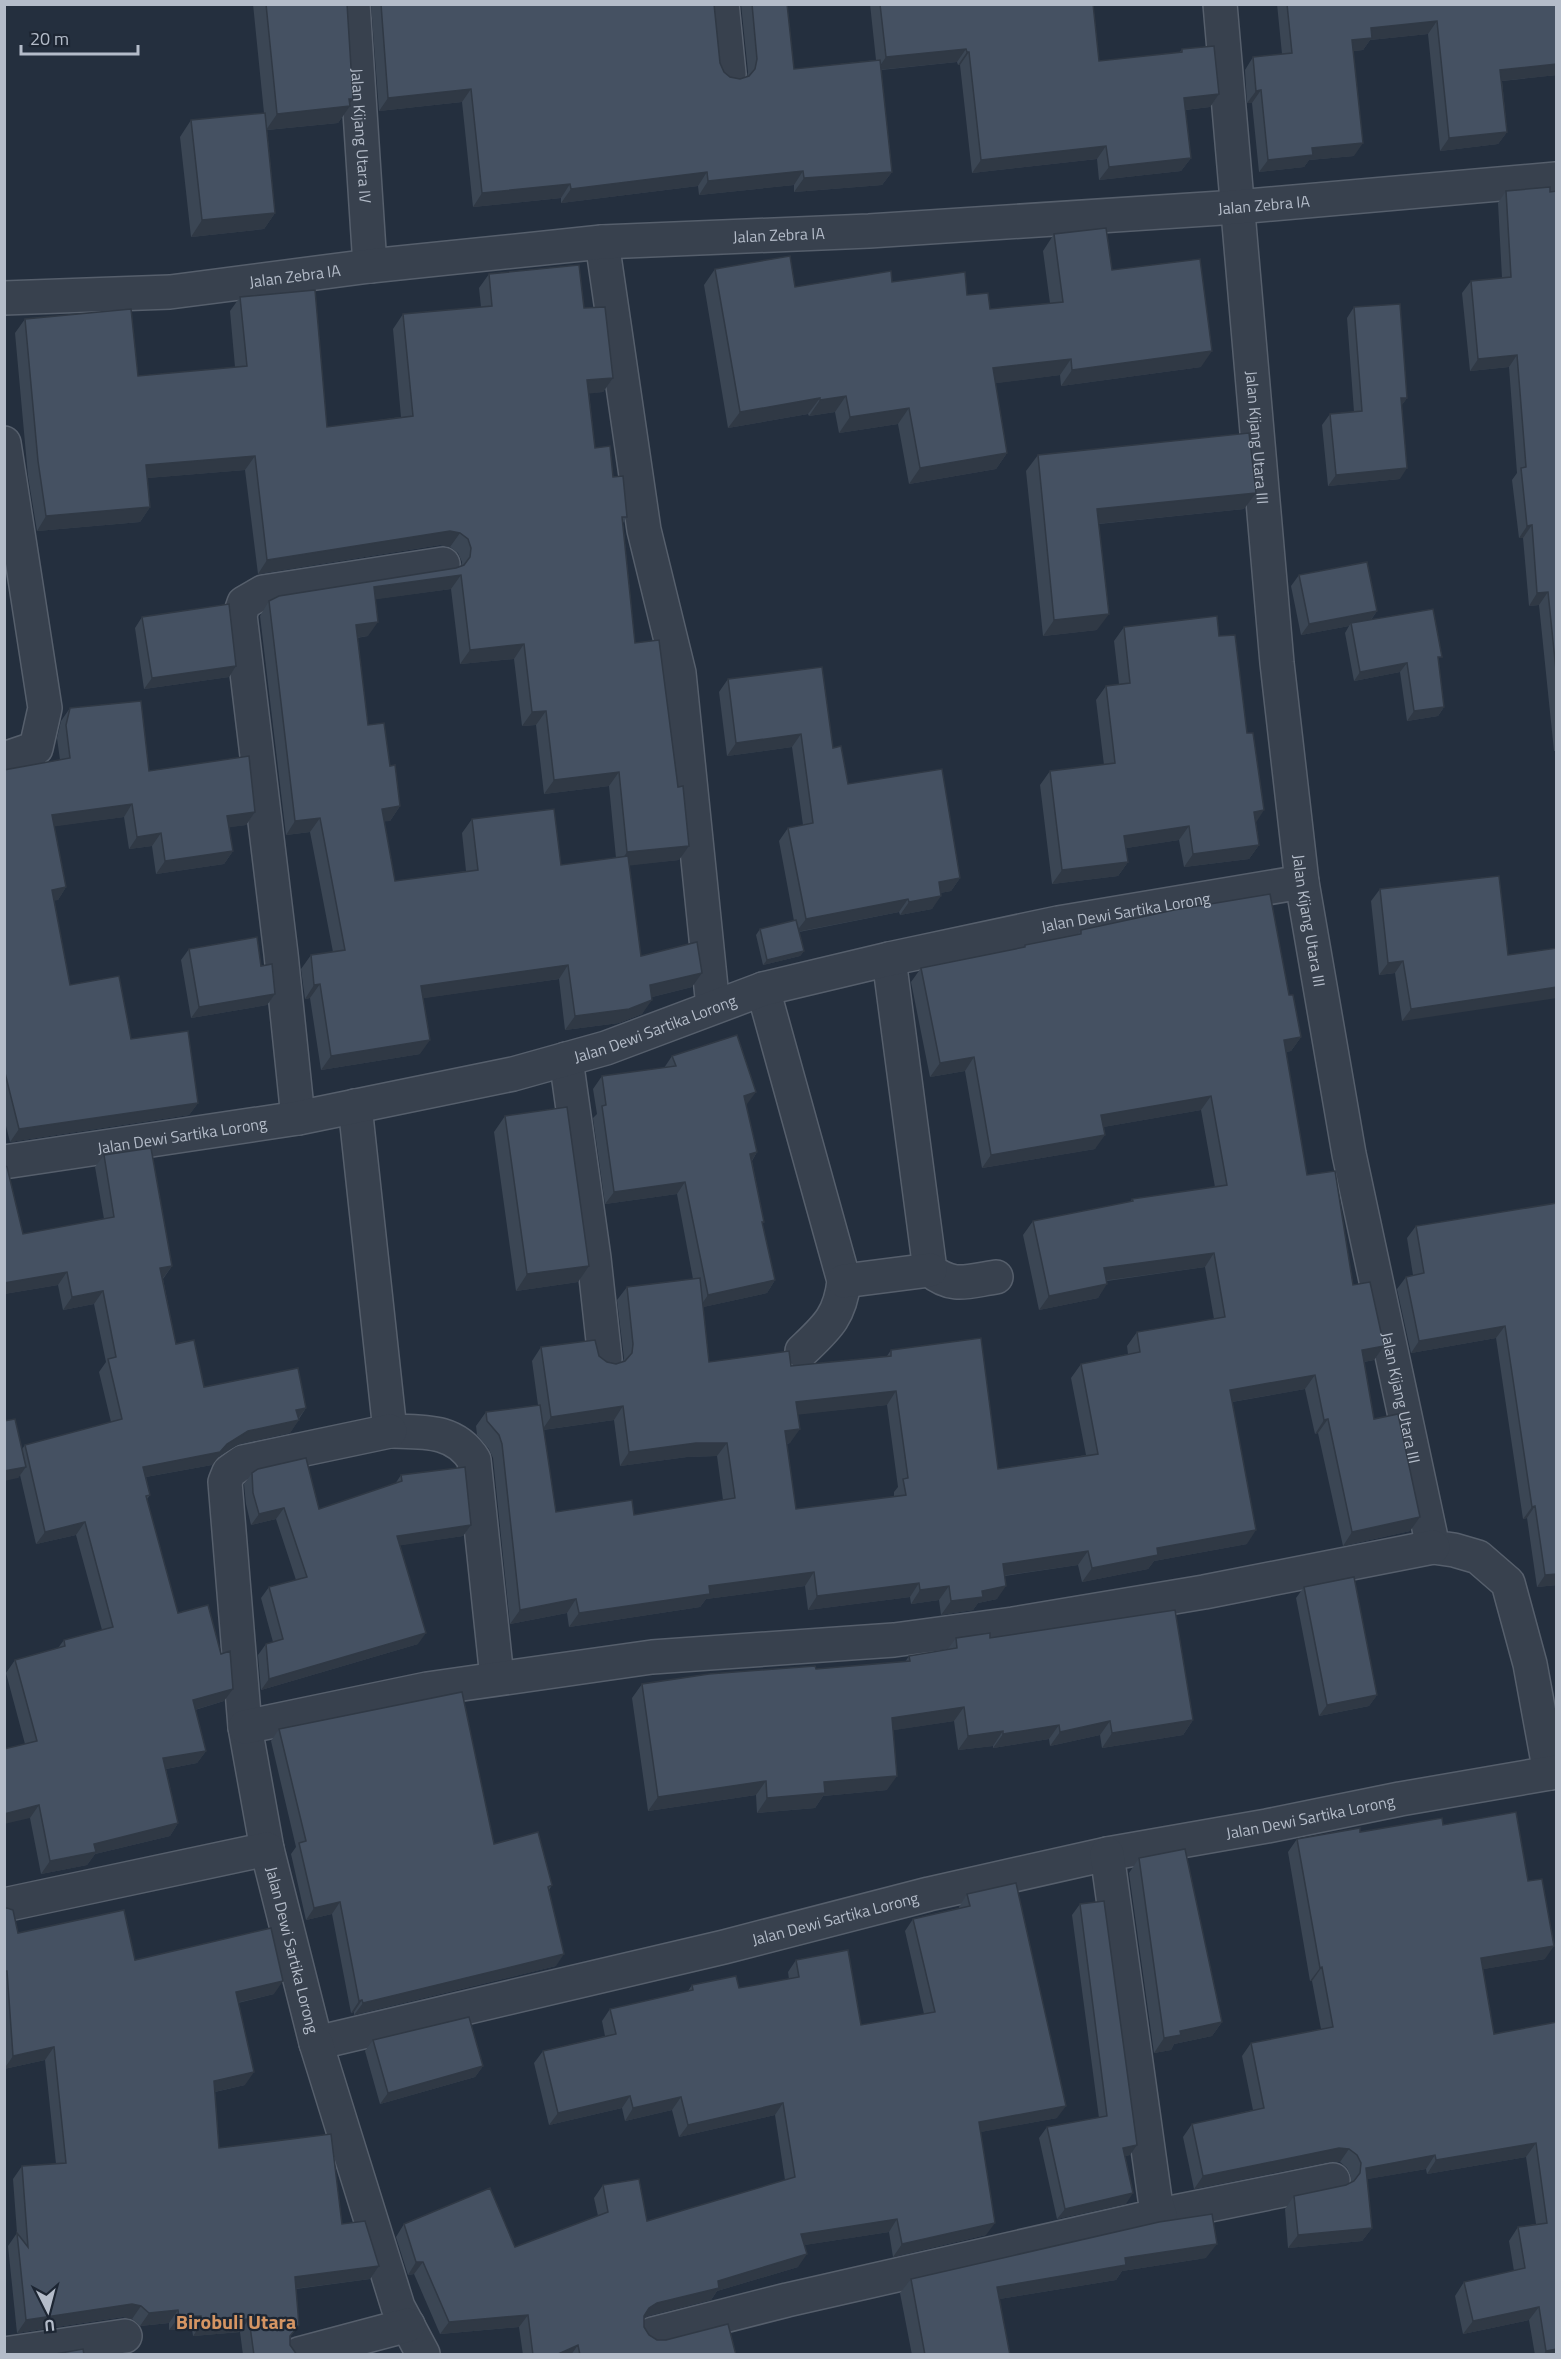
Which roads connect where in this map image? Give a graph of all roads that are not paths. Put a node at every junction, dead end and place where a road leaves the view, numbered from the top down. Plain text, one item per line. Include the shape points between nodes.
1 (353, 4) edge
2 (722, 4) edge
3 (1220, 4) edge
4 (729, 74) edge
5 (1557, 179) edge
6 (1237, 207) junction
7 (602, 242) junction
8 (370, 266) junction
9 (4, 298) edge
10 (4, 444) edge
11 (443, 564) dead end
12 (4, 759) edge
13 (1302, 882) junction
14 (889, 958) junction
15 (763, 989) junction
16 (713, 1007) junction
17 (566, 1059) junction
18 (355, 1106) junction
19 (298, 1118) junction
20 (4, 1162) edge
21 (930, 1270) junction
22 (996, 1277) dead end
23 (844, 1281) junction
24 (802, 1351) dead end
25 (605, 1359) edge
26 (390, 1431) junction
27 (1433, 1547) junction
28 (497, 1678) junction
29 (245, 1726) junction
30 (1553, 1773) edge
31 (267, 1848) junction
32 (1107, 1854) junction
33 (4, 1905) edge
34 (316, 2043) junction
35 (1333, 2180) dead end
36 (1160, 2215) junction
37 (408, 2325) junction
38 (653, 2334) edge
39 (125, 2336) dead end
40 (4, 2354) edge
41 (299, 2355) edge
42 (423, 2355) edge

1 - 8 street, Jalan Kijang Utara IV
2 - 4 street
3 - 6 street, Jalan Kijang Utara III
5 - 6 street, Jalan Zebra IA
6 - 7 street, Jalan Zebra IA via 869,231
6 - 13 street, Jalan Kijang Utara III via 1277,663
7 - 8 street, Jalan Zebra IA
7 - 16 street via 644,530 679,673
8 - 9 street, Jalan Zebra IA via 170,292
10 - 12 street via 45,708 36,748
11 - 19 street via 263,592 244,603 240,615
13 - 14 street, Jalan Dewi Sartika Lorong via 1058,923
13 - 27 street, Jalan Kijang Utara III via 1349,1154
14 - 15 street, Jalan Dewi Sartika Lorong
14 - 21 street
15 - 16 street, Jalan Dewi Sartika Lorong
15 - 23 street
16 - 17 street, Jalan Dewi Sartika Lorong
17 - 18 street, Jalan Dewi Sartika Lorong via 513,1074
17 - 25 street
18 - 19 street, Jalan Dewi Sartika Lorong
18 - 26 street
19 - 20 street, Jalan Dewi Sartika Lorong
21 - 22 street via 943,1280 956,1282
21 - 23 street
23 - 24 street via 830,1324
26 - 28 street, Jalan Dewi Sartika Lorong via 446,1436 467,1448 474,1460
26 - 29 street, Jalan Dewi Sartika Lorong via 243,1462 229,1472 225,1482
27 - 28 street via 1013,1624 894,1640 652,1657
27 - 30 street via 1478,1557 1508,1583
28 - 29 street
29 - 31 street, Jalan Dewi Sartika Lorong
30 - 32 street, Jalan Dewi Sartika Lorong
31 - 33 street, Jalan Dewi Sartika Lorong
31 - 34 street, Jalan Dewi Sartika Lorong
32 - 34 street, Jalan Dewi Sartika Lorong
32 - 36 street
34 - 37 street via 398,2307
35 - 36 street
36 - 38 street
37 - 41 street
37 - 42 street
39 - 40 street

